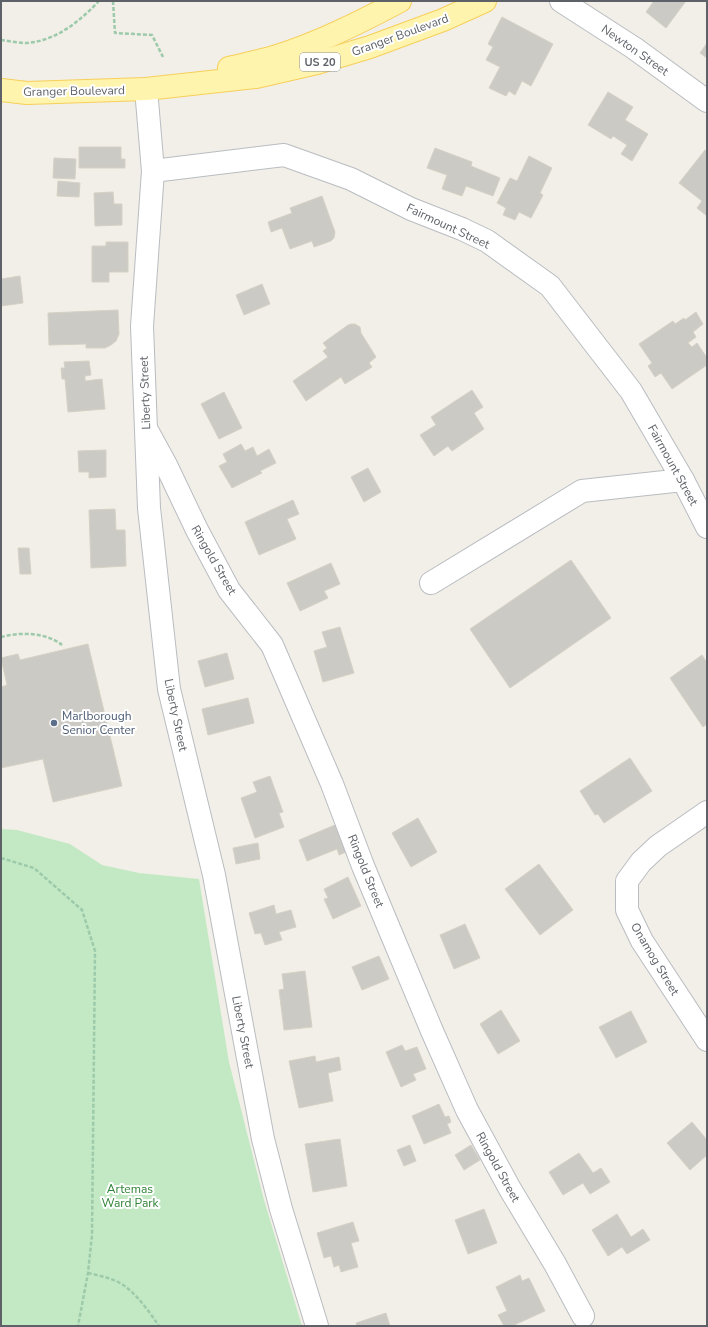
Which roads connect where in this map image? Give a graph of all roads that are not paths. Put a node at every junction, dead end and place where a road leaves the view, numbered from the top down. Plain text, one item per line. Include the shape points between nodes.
1 (400, 1) edge
2 (485, 1) edge
3 (561, 1) edge
4 (146, 89) junction
5 (1, 90) edge
6 (707, 101) edge
7 (153, 171) junction
8 (146, 429) junction
9 (683, 480) junction
10 (707, 527) edge
11 (431, 583) dead end
12 (707, 812) edge
13 (707, 1040) edge
14 (583, 1316) dead end
15 (317, 1326) edge

1 - 4 main road, Granger Boulevard / US 20 via 343,30 277,56
2 - 4 main road, Granger Boulevard / US 20 via 407,34 318,63 256,77
3 - 6 street, Newton Street via 634,48
4 - 5 main road, Granger Boulevard / US 20 via 32,93
4 - 7 street, Liberty Street
7 - 8 street, Liberty Street via 142,326
7 - 9 street, Fairmount Street via 284,155 351,179 411,209 487,241 550,286 631,391
8 - 14 street, Ringold Street via 229,590 272,644 332,784 432,1032 467,1110
8 - 15 street, Liberty Street via 149,508 168,689 214,875 263,1139 281,1209
9 - 10 street, Fairmount Street
9 - 11 street via 582,491
12 - 13 street, Onamog Street via 658,846 640,862 627,882 627,910 642,941

